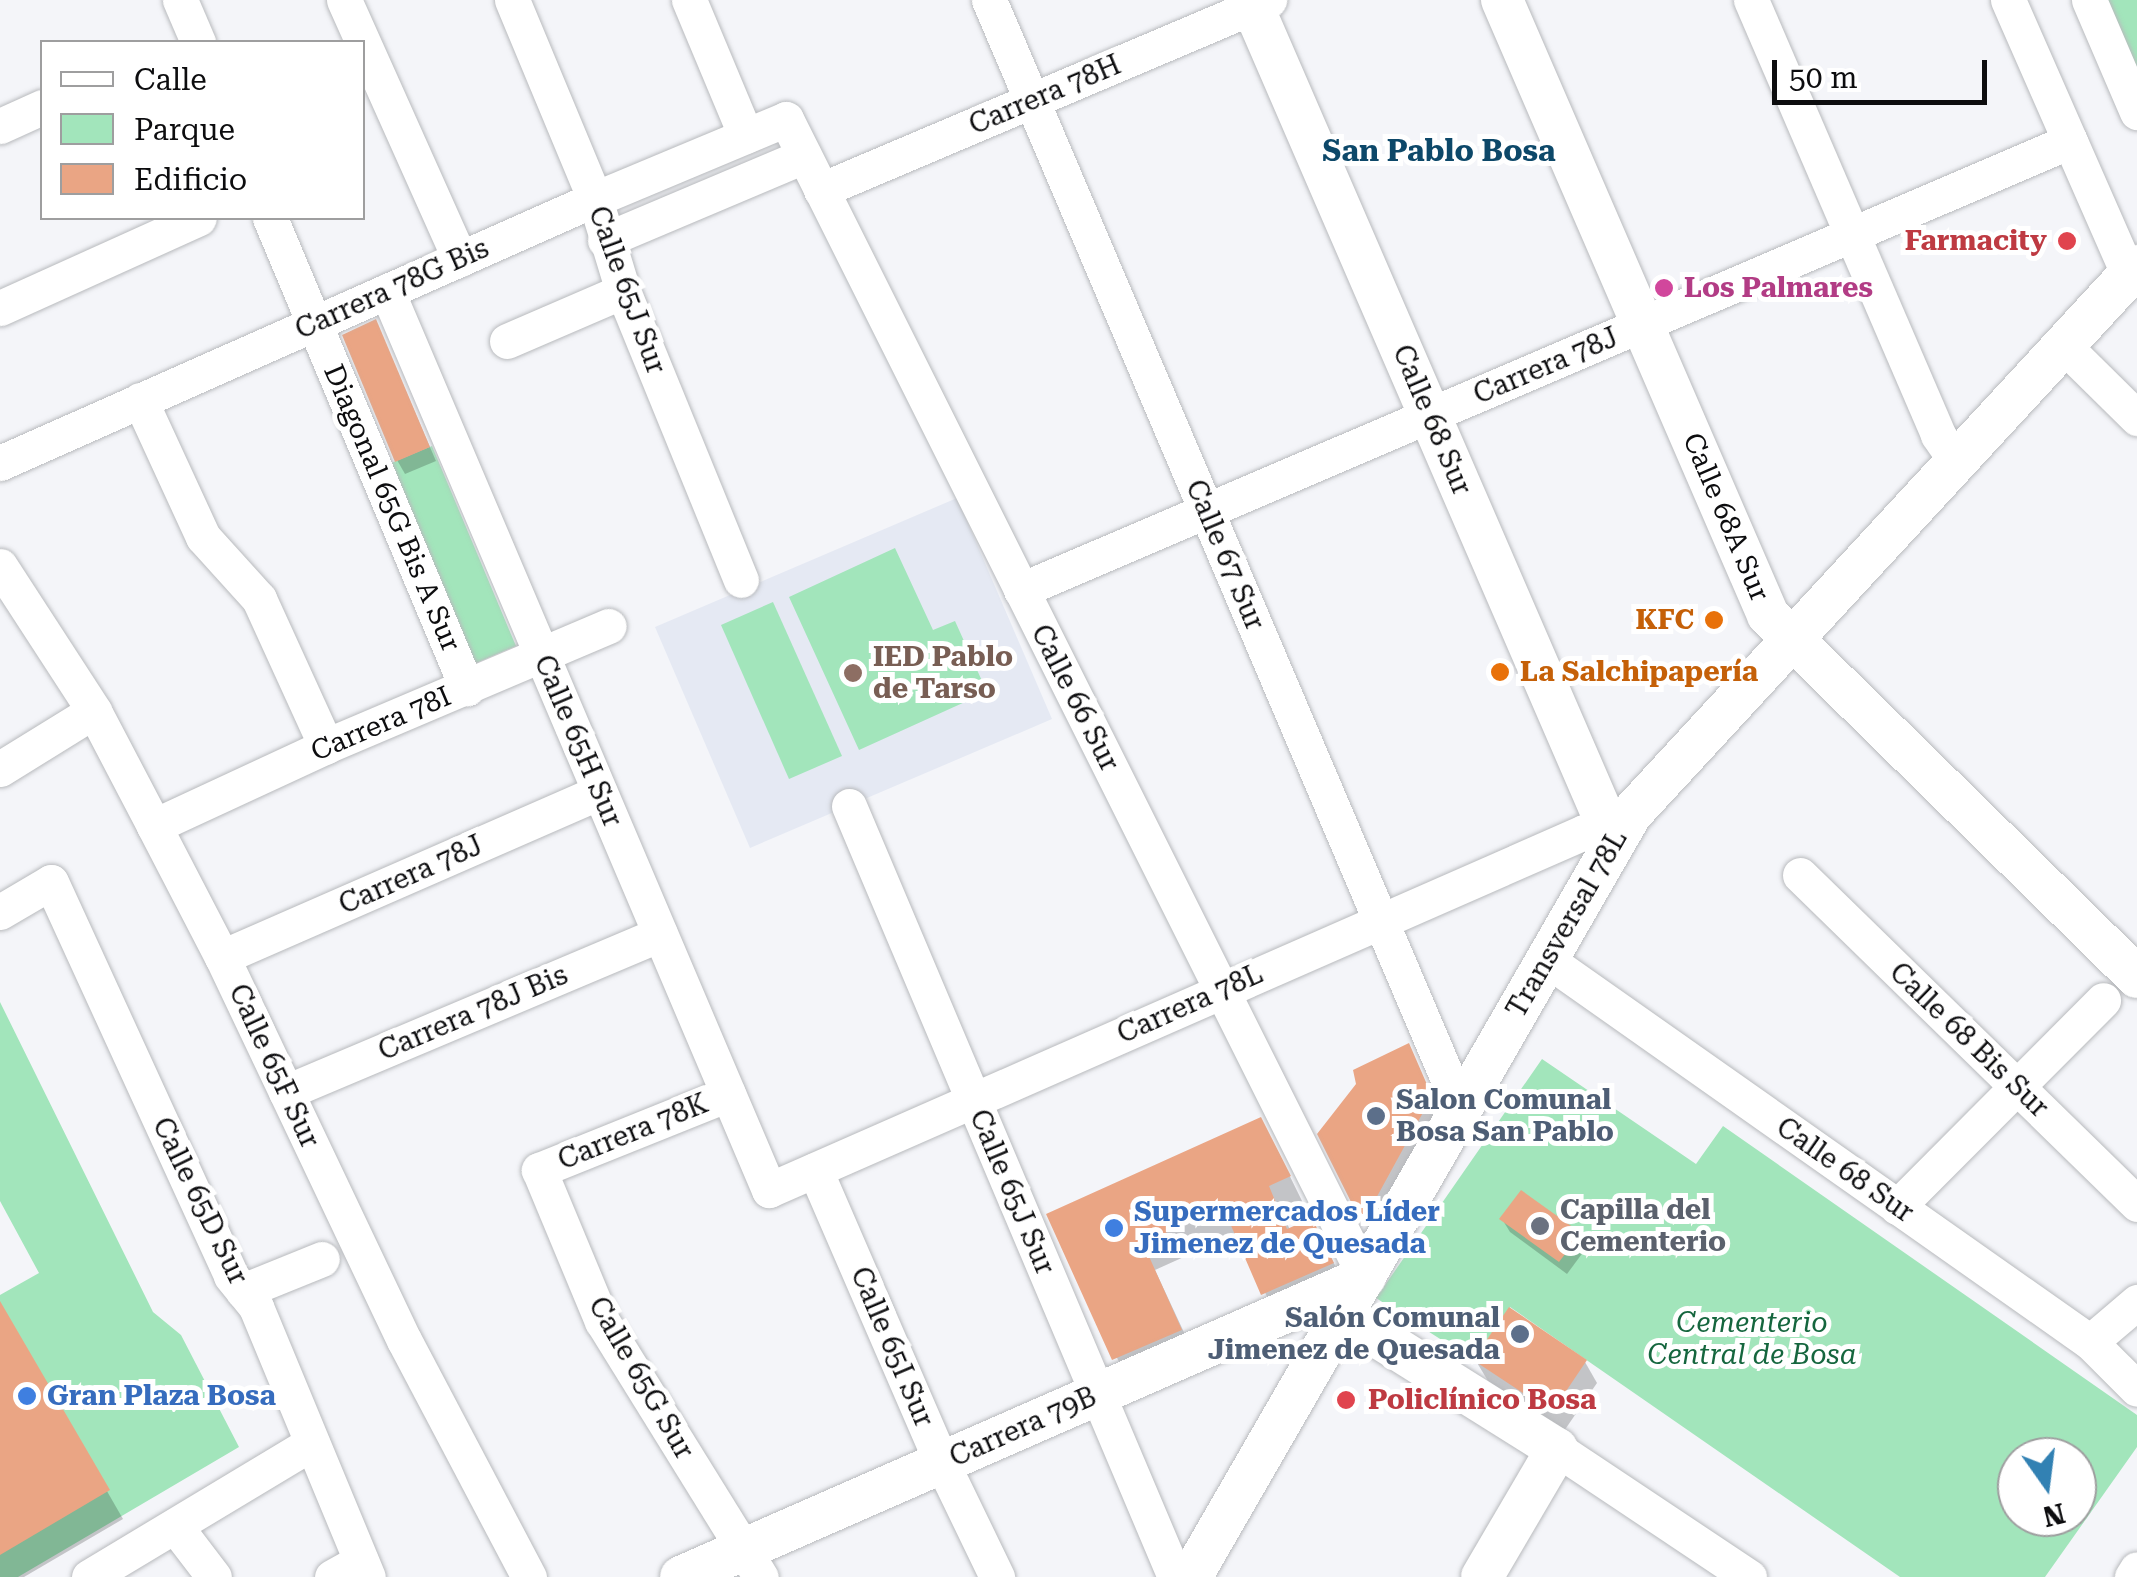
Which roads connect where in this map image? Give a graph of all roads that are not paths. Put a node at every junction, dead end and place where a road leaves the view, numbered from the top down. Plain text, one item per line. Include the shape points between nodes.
1 (180, 0) edge
2 (344, 0) edge
3 (512, 0) edge
4 (689, 0) edge
5 (989, 0) edge
6 (1502, 0) edge
7 (1751, 0) edge
8 (2008, 0) edge
9 (2089, 0) edge
10 (1258, 2) edge
11 (194, 40) edge
12 (362, 40) edge
13 (365, 47) edge
14 (1032, 100) junction
15 (40, 108) edge
16 (2137, 112) edge
17 (786, 119) joint
18 (0, 126) edge
19 (746, 136) junction
20 (2070, 141) junction
21 (804, 156) junction
22 (821, 190) junction
23 (594, 198) junction
24 (195, 220) edge
25 (271, 220) edge
26 (1851, 235) junction
27 (605, 240) junction
28 (460, 258) junction
29 (2133, 270) edge
30 (386, 291) junction
31 (622, 291) junction
32 (0, 308) edge
33 (315, 323) junction
34 (1643, 324) junction
35 (507, 341) dead end
36 (2064, 346) junction
37 (140, 400) junction
38 (1430, 416) junction
39 (2137, 418) edge
40 (0, 462) edge
41 (1958, 462) junction
42 (1206, 512) junction
43 (0, 566) edge
44 (742, 580) dead end
45 (1021, 590) junction
46 (610, 626) dead end
47 (1794, 640) junction
48 (542, 656) junction
49 (467, 688) junction
50 (94, 711) junction
51 (326, 746) junction
52 (0, 769) edge
53 (600, 792) junction
54 (848, 806) dead end
55 (154, 826) junction
56 (1613, 839) junction
57 (1800, 876) dead end
58 (0, 912) edge
59 (1380, 920) junction
60 (660, 934) junction
61 (222, 957) junction
62 (1546, 959) junction
63 (2120, 989) edge
64 (1222, 990) junction
65 (2017, 1086) junction
66 (286, 1092) junction
67 (728, 1094) junction
68 (973, 1100) junction
69 (1461, 1110) junction
70 (539, 1170) joint
71 (815, 1170) junction
72 (769, 1190) joint
73 (2137, 1204) edge
74 (1897, 1207) junction
75 (322, 1259) dead end
76 (1366, 1277) junction
77 (243, 1291) junction
78 (2137, 1302) edge
79 (1343, 1315) junction
80 (2090, 1342) junction
81 (2137, 1389) edge
82 (1097, 1394) junction
83 (312, 1443) junction
84 (1557, 1449) junction
85 (942, 1462) junction
86 (175, 1526) junction
87 (753, 1563) edge
88 (2137, 1570) edge
89 (354, 1572) edge
90 (1741, 1575) edge
91 (89, 1577) edge
92 (214, 1577) edge
93 (530, 1577) edge
94 (681, 1577) edge
95 (997, 1577) edge
96 (1175, 1577) edge
97 (1191, 1577) edge
98 (1482, 1577) edge
99 (2132, 1577) edge

1 - 11 street
2 - 12 street
3 - 23 street, Calle 65J Sur
4 - 19 street
5 - 14 street, Calle 67 Sur
6 - 34 street, Calle 68A Sur
7 - 26 street
8 - 20 street
9 - 16 street
10 - 14 street, Carrera 78H
10 - 38 street, Calle 68 Sur
13 - 28 street
14 - 22 street, Carrera 78H
14 - 42 street, Calle 67 Sur
15 - 18 street
17 - 19 street, Carrera 78G Bis
17 - 21 street, Calle 66 Sur
19 - 23 street, Carrera 78G Bis
20 - 26 street, Carrera 78J
20 - 29 street
21 - 22 street, Calle 66 Sur
21 - 27 street
22 - 45 street, Calle 66 Sur
23 - 27 street, Calle 65J Sur
23 - 28 street, Carrera 78G Bis
24 - 32 street
25 - 33 street, Diagonal 65G Bis A Sur
26 - 34 street, Carrera 78J
26 - 41 street via 1938,434
27 - 31 street, Calle 65J Sur
28 - 30 street, Carrera 78G Bis
29 - 36 street, Transversal 78L
30 - 33 street, Carrera 78G Bis
30 - 48 street, Calle 65H Sur
31 - 35 street
31 - 44 street, Calle 65J Sur
33 - 37 street, Carrera 78G Bis
33 - 49 street, Diagonal 65G Bis A Sur
34 - 38 street, Carrera 78J
34 - 47 street, Calle 68A Sur via 1768,615
36 - 39 street
36 - 41 street, Transversal 78L
37 - 40 street, Carrera 78G Bis
37 - 51 street via 204,537 259,599
38 - 42 street, Carrera 78J
38 - 56 street, Calle 68 Sur
41 - 47 street, Transversal 78L
42 - 45 street, Carrera 78J
42 - 59 street, Calle 67 Sur
43 - 50 street, Calle 65F Sur
45 - 64 street, Calle 66 Sur
46 - 48 street, Carrera 78I
47 - 56 street, Transversal 78L
47 - 63 street, Calle 68A Sur
48 - 49 street, Carrera 78I
48 - 53 street, Calle 65H Sur
49 - 51 street, Carrera 78I
50 - 52 street
50 - 55 street, Calle 65F Sur
51 - 55 street, Carrera 78I
53 - 60 street, Calle 65H Sur
53 - 61 street, Carrera 78J
54 - 68 street, Calle 65J Sur
55 - 61 street, Calle 65F Sur
56 - 59 street, Carrera 78L via 1584,832
56 - 62 street, Transversal 78L
57 - 65 street, Calle 68 Bis Sur
58 - 77 street, Calle 65D Sur via 51,882
59 - 64 street, Carrera 78L
59 - 69 street, Calle 67 Sur
60 - 66 street, Carrera 78J Bis
60 - 67 street, Calle 65H Sur
61 - 66 street, Calle 65F Sur
62 - 69 street, Transversal 78L
62 - 74 street, Calle 68 Sur
63 - 65 street
64 - 68 street, Carrera 78L
64 - 76 street, Calle 66 Sur
65 - 73 street, Calle 68 Bis Sur
65 - 74 street
66 - 93 street, Calle 65F Sur via 404,1340
67 - 70 street, Carrera 78K
67 - 72 street, Calle 65H Sur
68 - 71 street, Carrera 78L
68 - 82 street, Calle 65J Sur
69 - 76 street, Transversal 78L
70 - 87 street, Calle 65G Sur via 602,1321
71 - 72 street, Carrera 78L
71 - 85 street, Calle 65I Sur
74 - 80 street, Calle 68 Sur
75 - 77 street
76 - 79 street, Transversal 78L
76 - 82 street, Carrera 79B
77 - 83 street, Calle 65D Sur via 256,1306
78 - 80 street
79 - 84 street
79 - 97 street, Transversal 78L
80 - 81 street, Calle 68 Sur
82 - 85 street, Carrera 79B
82 - 96 street, Calle 65J Sur
83 - 86 street
83 - 89 street, Calle 65D Sur
84 - 90 street
84 - 98 street
85 - 87 street, Carrera 79B
85 - 95 street, Calle 65I Sur
86 - 91 street
86 - 92 street
87 - 94 street, Carrera 79B
88 - 99 street

